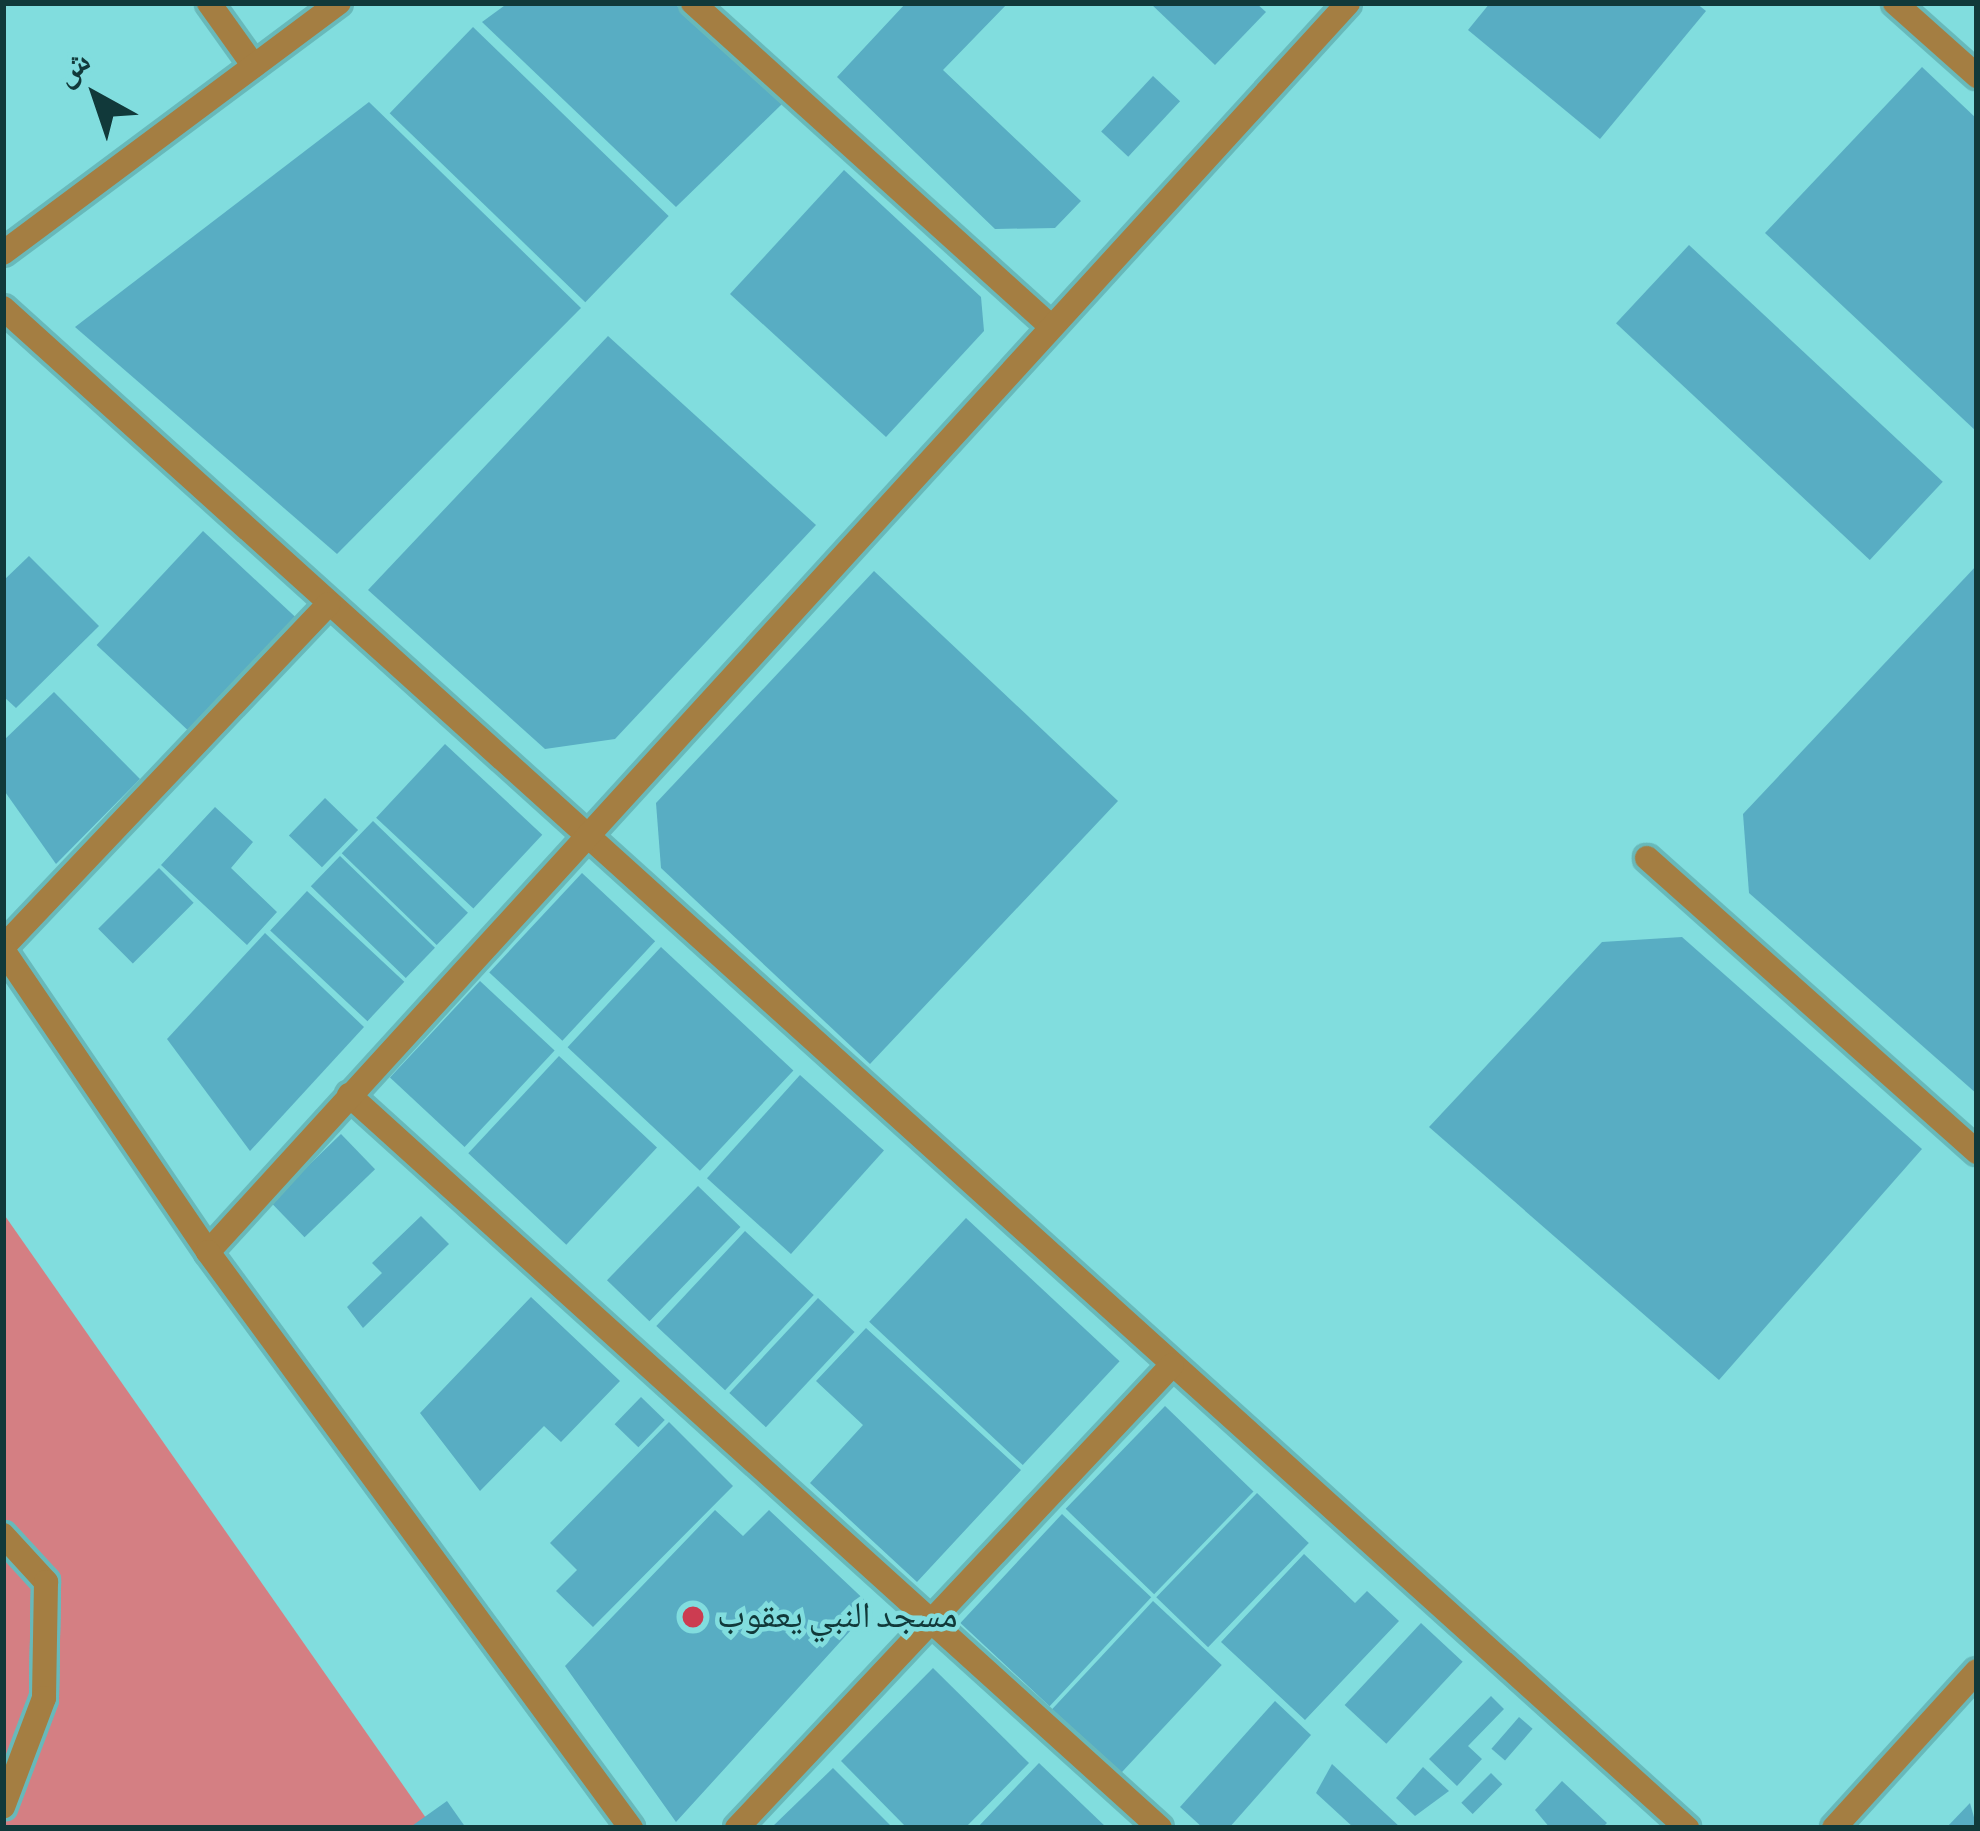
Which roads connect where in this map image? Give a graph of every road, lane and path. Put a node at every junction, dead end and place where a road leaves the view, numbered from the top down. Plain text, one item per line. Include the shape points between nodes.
1 (209, 3) edge
2 (339, 3) edge
3 (693, 3) edge
4 (1348, 3) edge
5 (1895, 3) edge
6 (254, 66) junction
7 (1977, 76) edge
8 (3, 254) edge
9 (3, 308) edge
10 (1052, 327) junction
11 (329, 604) junction
12 (586, 837) junction
13 (1647, 858) dead end
14 (3, 948) edge
15 (349, 1096) junction
16 (1977, 1152) edge
17 (208, 1252) junction
18 (1172, 1365) junction
19 (3, 1535) edge
20 (930, 1622) junction
21 (1977, 1671) edge
22 (3, 1808) edge
23 (631, 1828) edge
24 (737, 1828) edge
25 (1160, 1828) edge
26 (1687, 1828) edge
27 (1834, 1828) edge

1 - 6 street
2 - 6 street
3 - 10 street
4 - 10 street
5 - 7 street
6 - 8 street
9 - 11 street
10 - 12 street
11 - 12 street
11 - 14 street
12 - 15 street
12 - 18 street
13 - 16 street
14 - 17 street
15 - 17 street
15 - 20 street
17 - 23 street
18 - 20 street
18 - 26 street
19 - 22 street via 46,1582 44,1698
20 - 24 street
20 - 25 street
21 - 27 street

